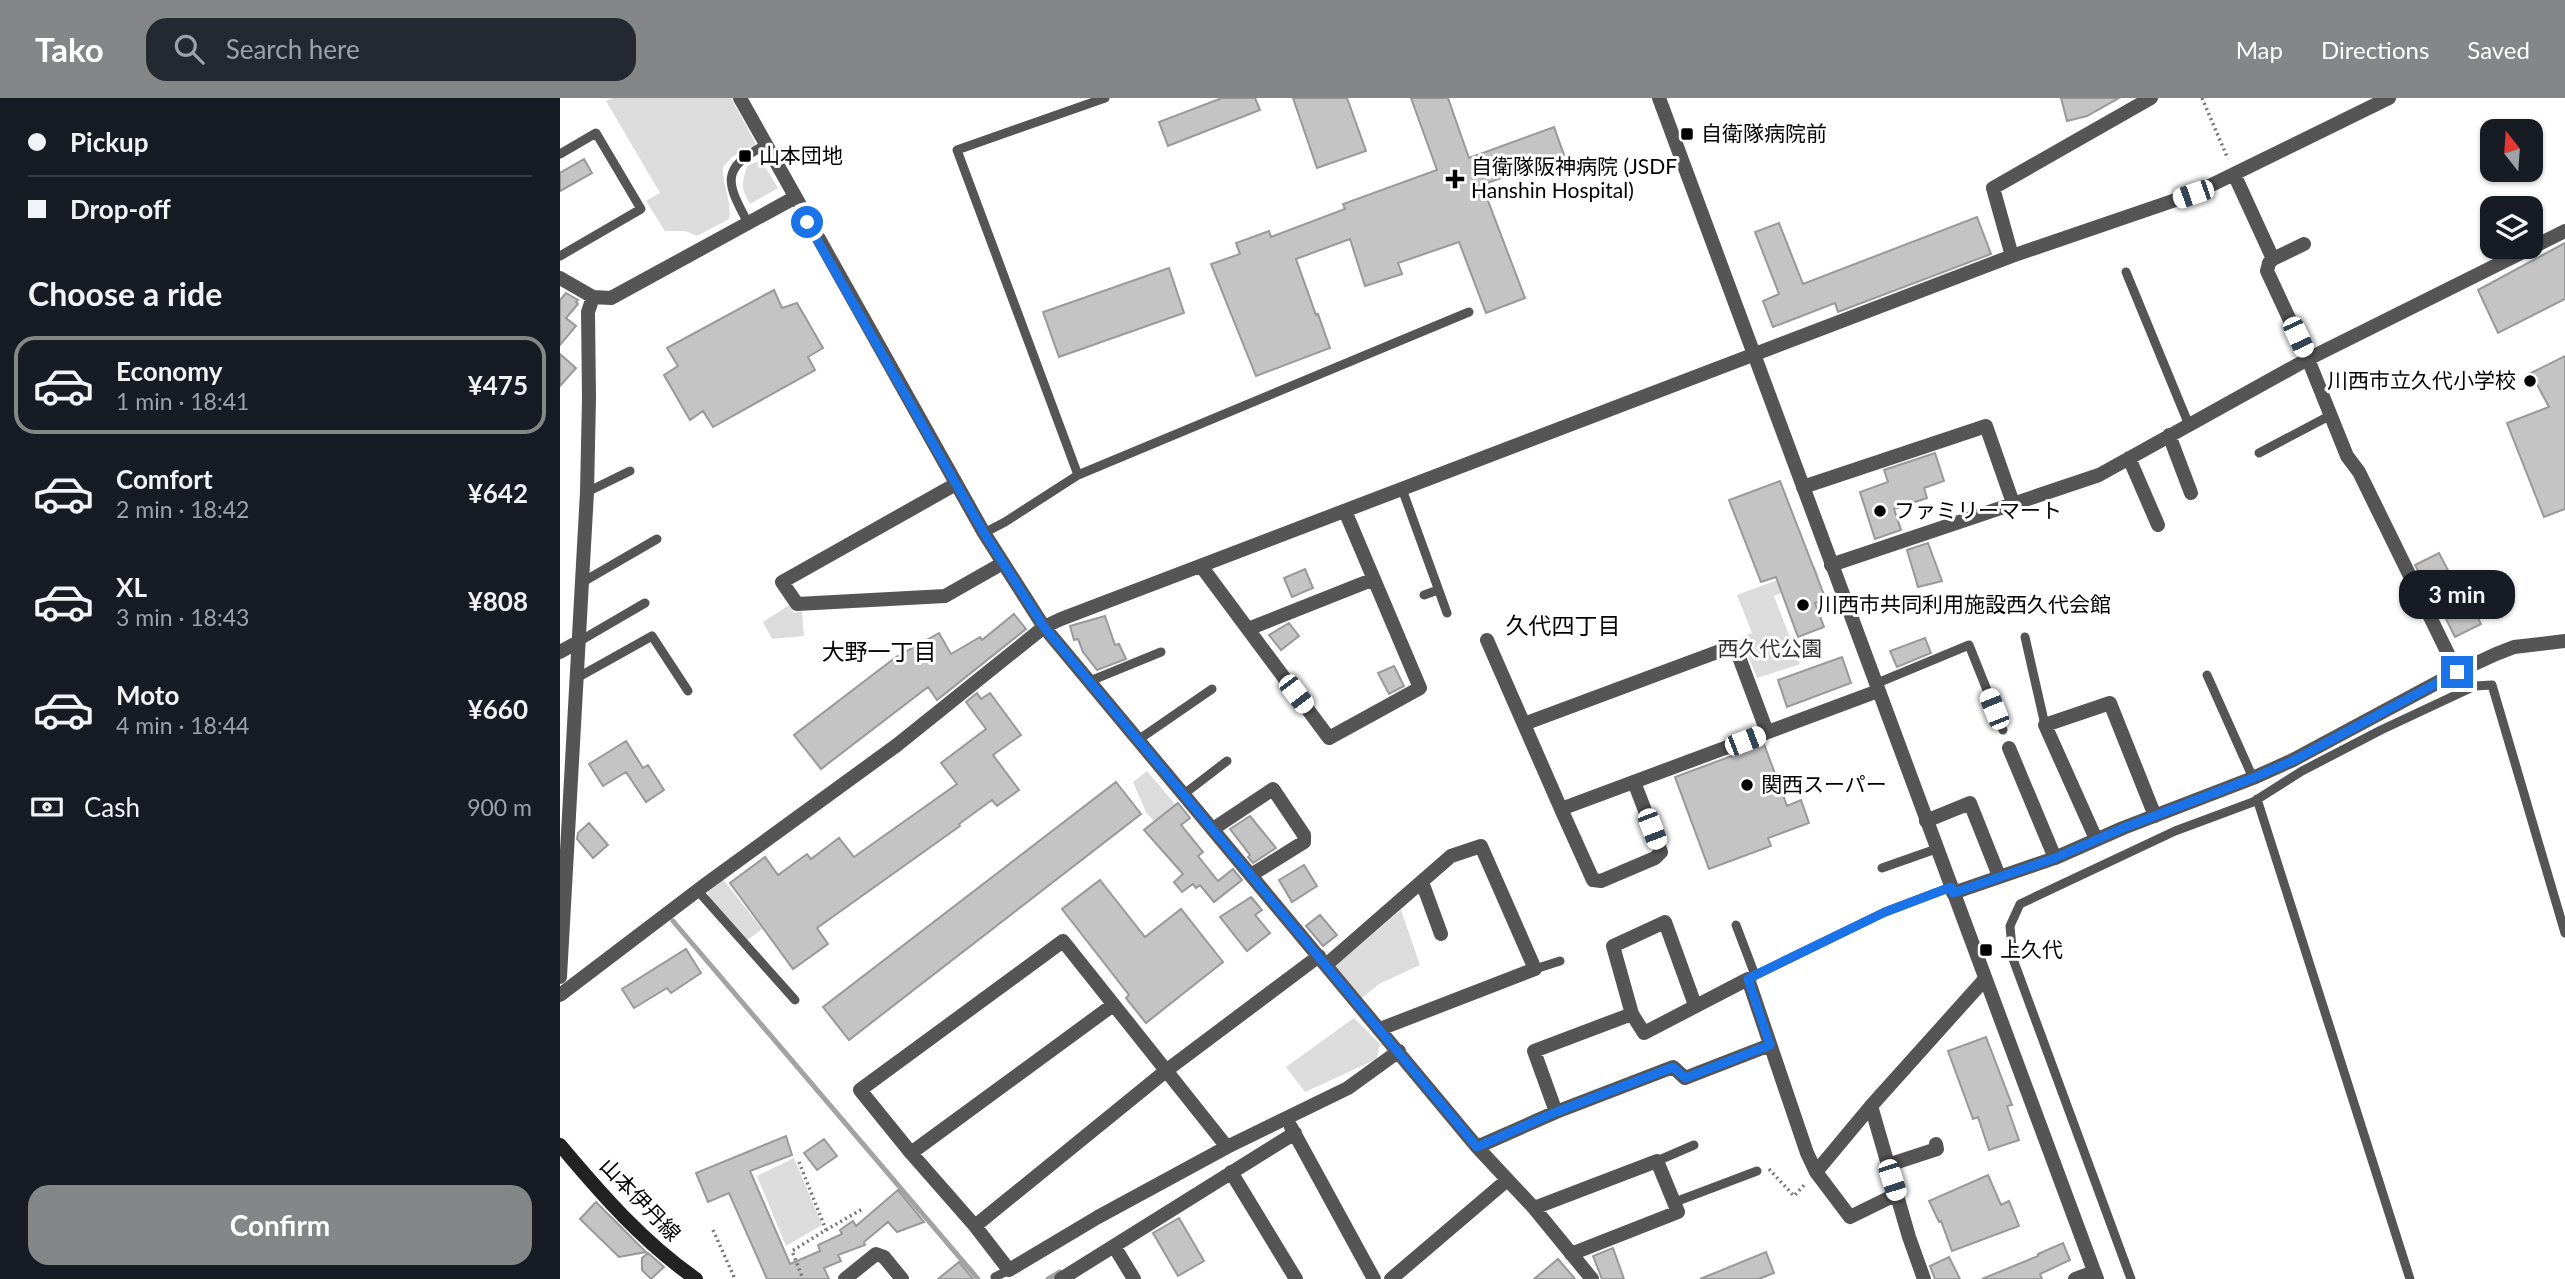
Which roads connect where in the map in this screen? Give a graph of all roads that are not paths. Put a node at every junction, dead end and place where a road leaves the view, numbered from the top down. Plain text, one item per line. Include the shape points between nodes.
1 (740, 98) edge
2 (1105, 98) edge
3 (1659, 98) edge
4 (2151, 98) edge
5 (2389, 98) edge
6 (765, 145) junction
7 (560, 153) edge
8 (2234, 174) junction
9 (794, 198) junction
10 (748, 223) junction
11 (2565, 231) edge
12 (2304, 244) dead end
13 (560, 256) edge
14 (2012, 256) junction
15 (2273, 259) junction
16 (2126, 272) dead end
17 (561, 280) edge
18 (593, 297) junction
19 (1469, 312) dead end
20 (1755, 354) junction
21 (2308, 359) junction
22 (2331, 415) junction
23 (2189, 425) junction
24 (2169, 435) junction
25 (2259, 453) dead end
26 (2129, 458) junction
27 (630, 471) dead end
28 (1077, 475) junction
29 (956, 484) junction
30 (1803, 487) junction
31 (1402, 489) junction
32 (587, 492) junction
33 (2191, 493) dead end
34 (2013, 503) junction
35 (1345, 511) junction
36 (2158, 524) dead end
37 (984, 533) junction
38 (657, 539) dead end
39 (1003, 563) junction
40 (1831, 565) junction
41 (1201, 566) junction
42 (1374, 579) junction
43 (581, 583) junction
44 (1438, 590) junction
45 (1424, 595) dead end
46 (645, 603) dead end
47 (1447, 613) dead end
48 (1044, 627) junction
49 (1248, 629) junction
50 (2025, 638) dead end
51 (1487, 640) dead end
52 (2565, 641) edge
53 (578, 642) junction
54 (560, 652) edge
55 (1161, 652) dead end
56 (2457, 672) junction
57 (2207, 675) dead end
58 (575, 679) junction
59 (1090, 681) junction
60 (1876, 688) junction
61 (1212, 689) dead end
62 (688, 691) dead end
63 (1524, 724) junction
64 (2045, 725) junction
65 (2003, 730) dead end
66 (1767, 732) junction
67 (1138, 740) junction
68 (2009, 748) dead end
69 (1227, 761) dead end
70 (2253, 778) junction
71 (1634, 782) junction
72 (1184, 794) junction
73 (2257, 799) junction
74 (1561, 809) junction
75 (2155, 816) junction
76 (1926, 821) junction
77 (1213, 829) junction
78 (2096, 839) junction
79 (1936, 849) junction
80 (2055, 858) junction
81 (1882, 868) dead end
82 (1251, 875) junction
83 (1999, 876) junction
84 (1422, 882) junction
85 (1952, 890) junction
86 (698, 891) junction
87 (1736, 925) dead end
88 (2565, 933) edge
89 (1441, 934) dead end
90 (1323, 960) junction
91 (1560, 961) dead end
92 (1535, 969) junction
93 (560, 977) edge
94 (1751, 977) junction
95 (1986, 979) junction
96 (560, 995) edge
97 (795, 1000) dead end
98 (1113, 1005) junction
99 (1695, 1005) junction
100 (1632, 1014) junction
101 (1380, 1028) junction
102 (1770, 1045) junction
103 (1399, 1051) junction
104 (1167, 1070) junction
105 (1871, 1106) junction
106 (1556, 1112) junction
107 (1285, 1117) junction
108 (1295, 1133) junction
109 (560, 1145) edge
110 (1694, 1145) dead end
111 (1227, 1147) junction
112 (1477, 1147) junction
113 (1937, 1148) dead end
114 (912, 1153) junction
115 (1657, 1161) junction
116 (1888, 1165) junction
117 (1757, 1171) road end
118 (1231, 1172) junction
119 (1816, 1172) junction
120 (1506, 1181) junction
121 (1897, 1194) junction
122 (1675, 1202) junction
123 (1534, 1208) junction
124 (975, 1226) junction
125 (1114, 1246) junction
126 (1571, 1254) junction
127 (673, 1263) junction
128 (1009, 1270) junction
129 (2095, 1276) edge
130 (995, 1277) edge
131 (684, 1279) edge
132 (696, 1279) edge
133 (845, 1279) edge
134 (902, 1279) edge
135 (1061, 1279) edge
136 (1134, 1279) edge
137 (1296, 1279) edge
138 (1374, 1279) edge
139 (1391, 1279) edge
140 (1592, 1279) edge
141 (1924, 1279) edge
142 (2075, 1279) edge
143 (2130, 1279) edge
144 (2410, 1279) edge

1 - 6 street
2 - 28 lane via 957,150
3 - 20 street
4 - 14 street via 1993,188
5 - 8 street
6 - 9 street
6 - 10 lane via 741,160 731,178 733,194
7 - 13 lane via 596,133 640,209
8 - 14 street via 2193,194
8 - 15 street
9 - 10 street
9 - 29 street
10 - 18 street via 611,298
11 - 21 street
12 - 15 street
14 - 20 street
15 - 21 street via 2267,271
16 - 23 lane
17 - 18 street
18 - 32 street via 588,312
19 - 28 lane
20 - 30 street
20 - 31 street
21 - 22 street
21 - 23 street
22 - 25 lane
22 - 56 street via 2347,456
23 - 24 street
24 - 26 street
24 - 33 street
26 - 34 street via 2099,475
26 - 36 street
27 - 32 lane
28 - 37 lane
29 - 37 street
29 - 39 street via 782,582 797,604 945,596
30 - 34 street via 1986,426
30 - 40 street
31 - 35 street
31 - 44 lane
32 - 43 street
34 - 40 street
35 - 41 street
35 - 42 street
37 - 39 street
38 - 43 lane
39 - 48 street
40 - 60 street
41 - 48 street
41 - 49 street
42 - 49 street
42 - 49 street via 1420,688 1329,738
43 - 53 street
44 - 45 lane
44 - 47 lane
46 - 53 lane
48 - 59 street
48 - 86 street via 897,745
50 - 64 lane
51 - 63 street
52 - 56 street via 2514,648
53 - 54 street
53 - 58 street
55 - 59 lane
56 - 70 street
57 - 70 lane
58 - 62 lane via 652,636
58 - 93 street
59 - 67 street
60 - 65 lane via 1969,645
60 - 66 street
60 - 76 street
61 - 67 lane
63 - 66 street via 1728,648 1736,649
63 - 74 street
64 - 75 street via 2110,703
64 - 78 street
66 - 71 street
67 - 72 street
68 - 80 street
69 - 72 lane
70 - 75 street
71 - 74 street
71 - 74 street via 1661,852 1601,881 1593,880
72 - 77 street
73 - 88 lane via 2381,730 2475,686 2492,685
73 - 143 lane via 2175,831 2020,904 2010,926 2013,959
73 - 144 lane
75 - 78 street
76 - 79 street
76 - 83 street via 1970,803
77 - 82 street
77 - 82 street via 1273,789 1304,835 1304,842
78 - 80 street
79 - 81 lane
79 - 85 street
80 - 83 street
82 - 90 street
83 - 85 street
84 - 89 street
84 - 90 street
84 - 92 street via 1478,840
85 - 94 lane via 1885,912
85 - 95 street
86 - 96 street
86 - 97 lane
87 - 94 lane
90 - 101 street
90 - 104 street
91 - 92 lane
92 - 101 street
94 - 99 street
94 - 102 street
95 - 105 street
95 - 129 street
98 - 104 street
98 - 114 street
98 - 114 street via 1063,941 1051,949 860,1090
99 - 100 street via 1644,1033
99 - 100 street via 1665,922 1613,946
100 - 106 street via 1534,1051
101 - 103 street
102 - 106 street via 1685,1078 1673,1067
102 - 119 street
103 - 107 street via 1348,1088
103 - 112 street
104 - 111 street
104 - 124 street
105 - 116 street
105 - 119 street
106 - 112 street
107 - 108 street
107 - 111 street
108 - 118 street
108 - 138 street
109 - 127 main road, 山本伊丹線 via 624,1219
110 - 115 lane
111 - 128 street
112 - 120 street
113 - 116 street
114 - 124 street
115 - 122 street
115 - 123 street
116 - 121 street
117 - 122 lane
118 - 125 street
118 - 137 street
119 - 121 street via 1850,1217
120 - 123 street
120 - 139 street
121 - 141 street
122 - 126 street via 1678,1212
123 - 126 street
124 - 128 street
125 - 135 street
125 - 136 street
126 - 140 street
127 - 131 street
127 - 132 main road, 山本伊丹線
128 - 130 lane
129 - 142 street
133 - 134 street via 876,1255 884,1257

